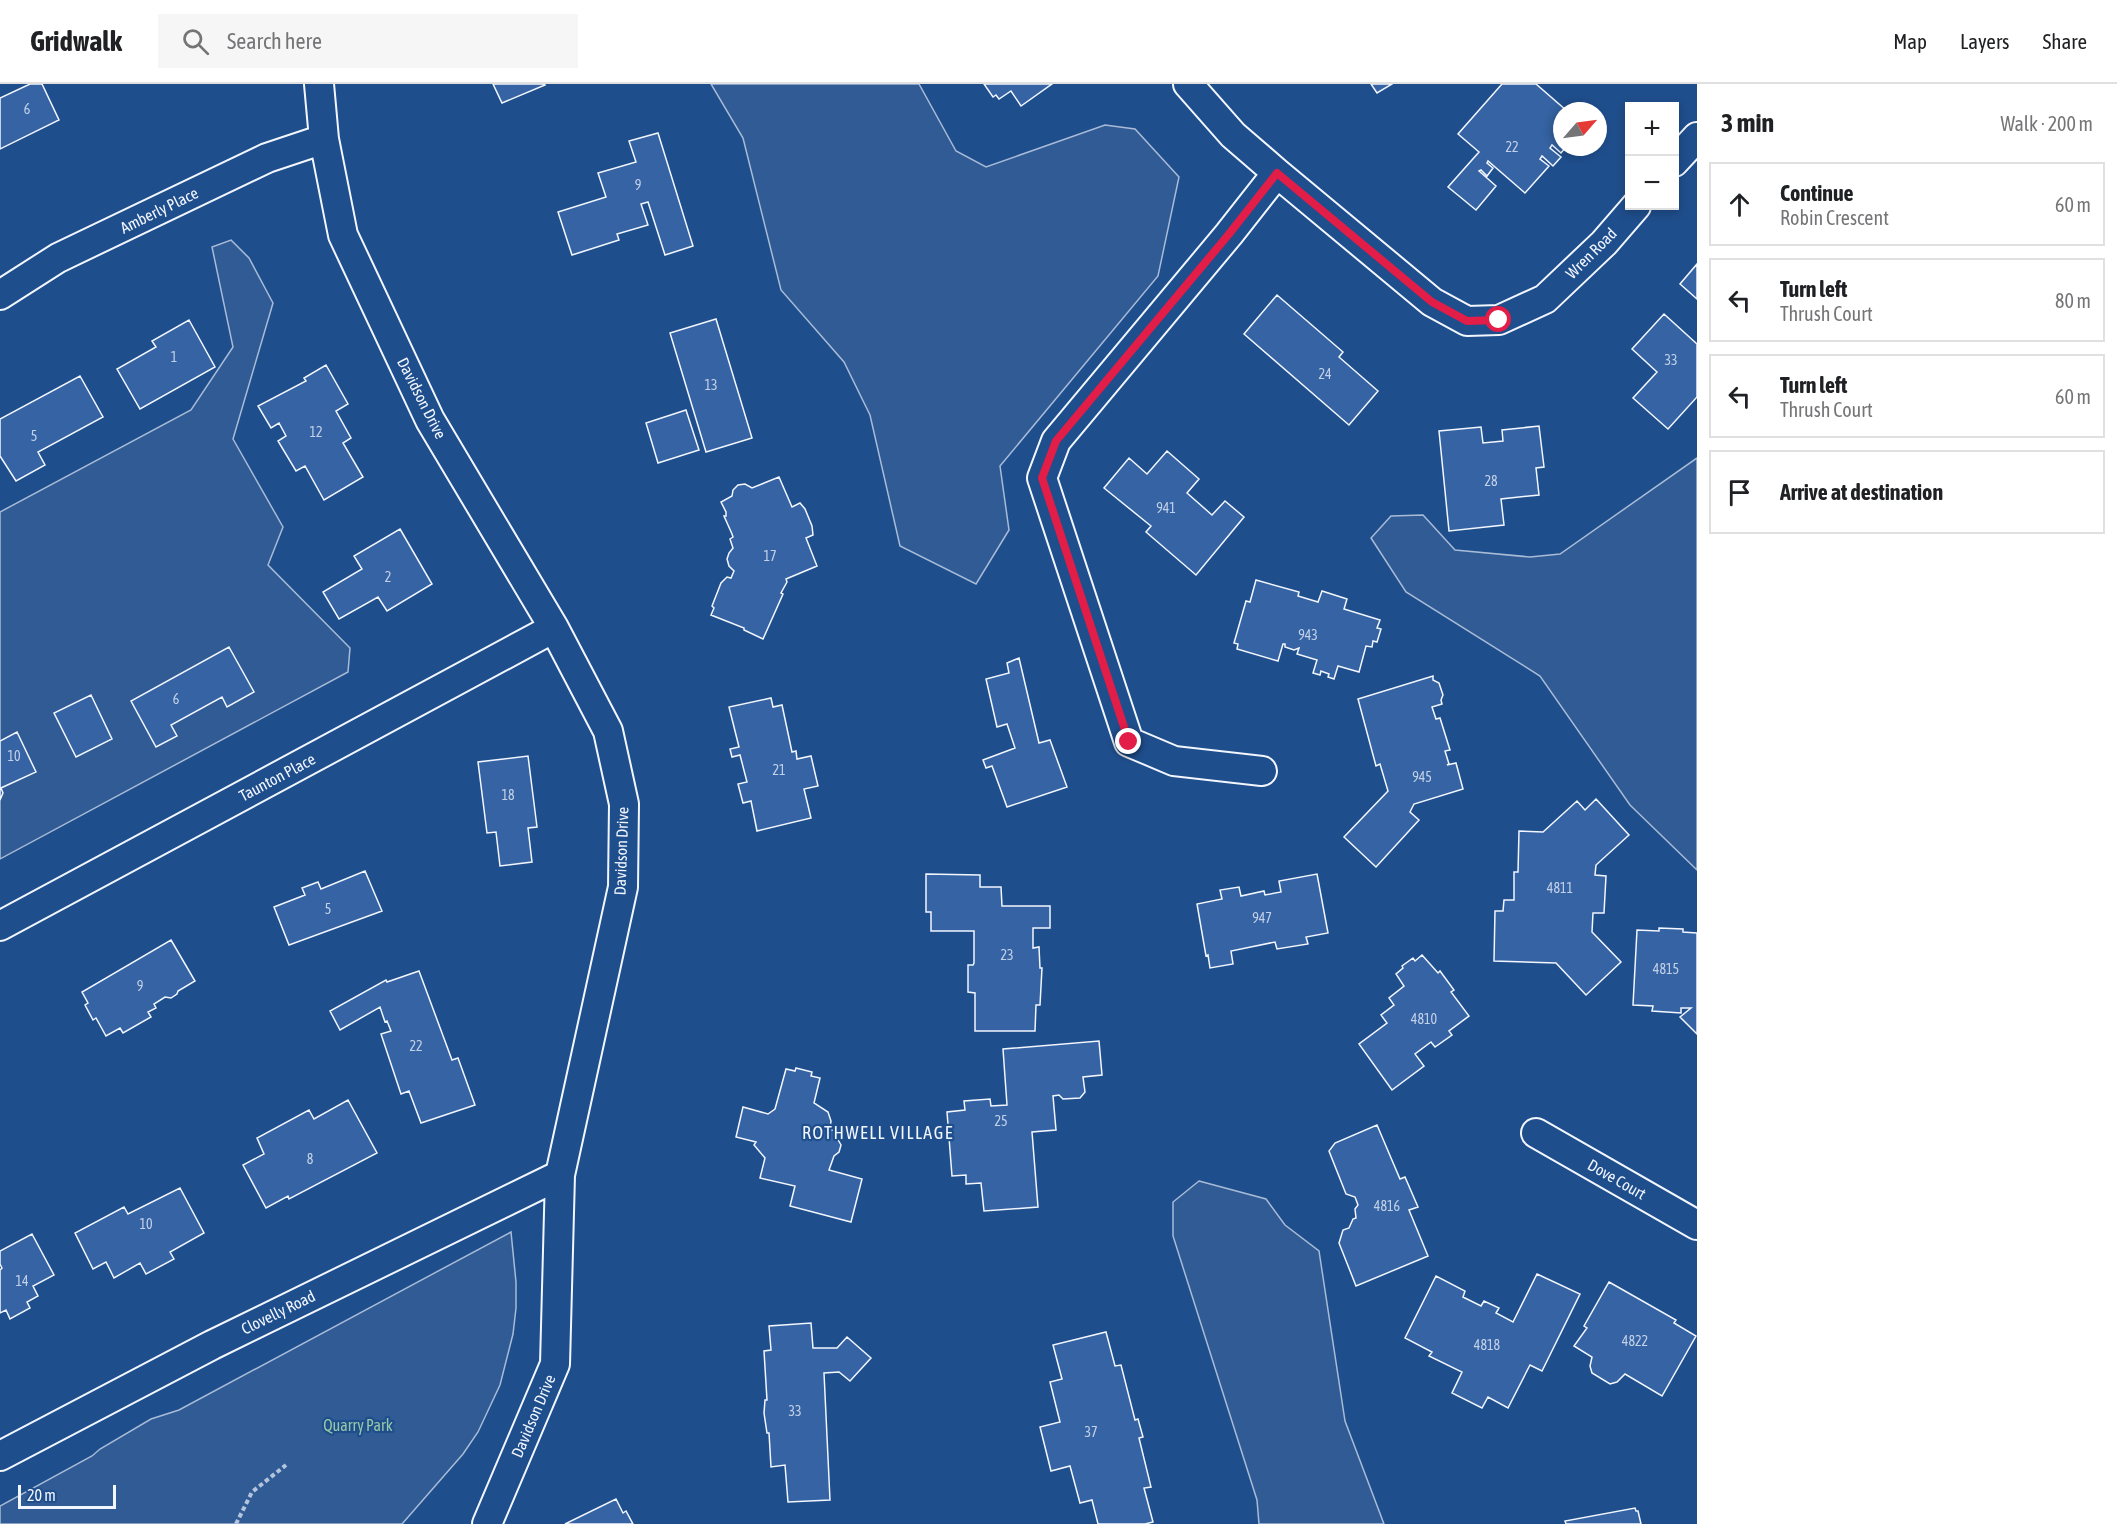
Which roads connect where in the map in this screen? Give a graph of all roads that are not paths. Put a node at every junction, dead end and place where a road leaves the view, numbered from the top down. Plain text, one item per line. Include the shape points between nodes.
1 (319, 84) edge
2 (1188, 84) edge
3 (1697, 137) edge
4 (324, 138) junction
5 (1679, 157) edge
6 (1277, 173) junction
7 (1633, 210) edge
8 (0, 295) edge
9 (554, 628) junction
10 (1262, 771) dead end
11 (0, 927) edge
12 (1536, 1133) dead end
13 (560, 1175) junction
14 (1697, 1225) edge
15 (0, 1456) edge
16 (487, 1524) edge

1 - 4 street, Davidson Drive
2 - 6 street, Wren Road via 1233,135
3 - 5 street
4 - 8 street, Amberly Place via 267,158 58,258
4 - 9 street, Davidson Drive via 344,236 430,420
6 - 7 street, Wren Road via 1432,302 1467,321 1499,320 1545,299
6 - 10 street via 1056,441 1042,478 1129,742 1174,761
9 - 11 street, Taunton Place
9 - 13 street, Davidson Drive via 608,731 624,804 623,887
12 - 14 street, Dove Court
13 - 15 street, Clovelly Road via 212,1345
13 - 16 street, Davidson Drive via 555,1364

